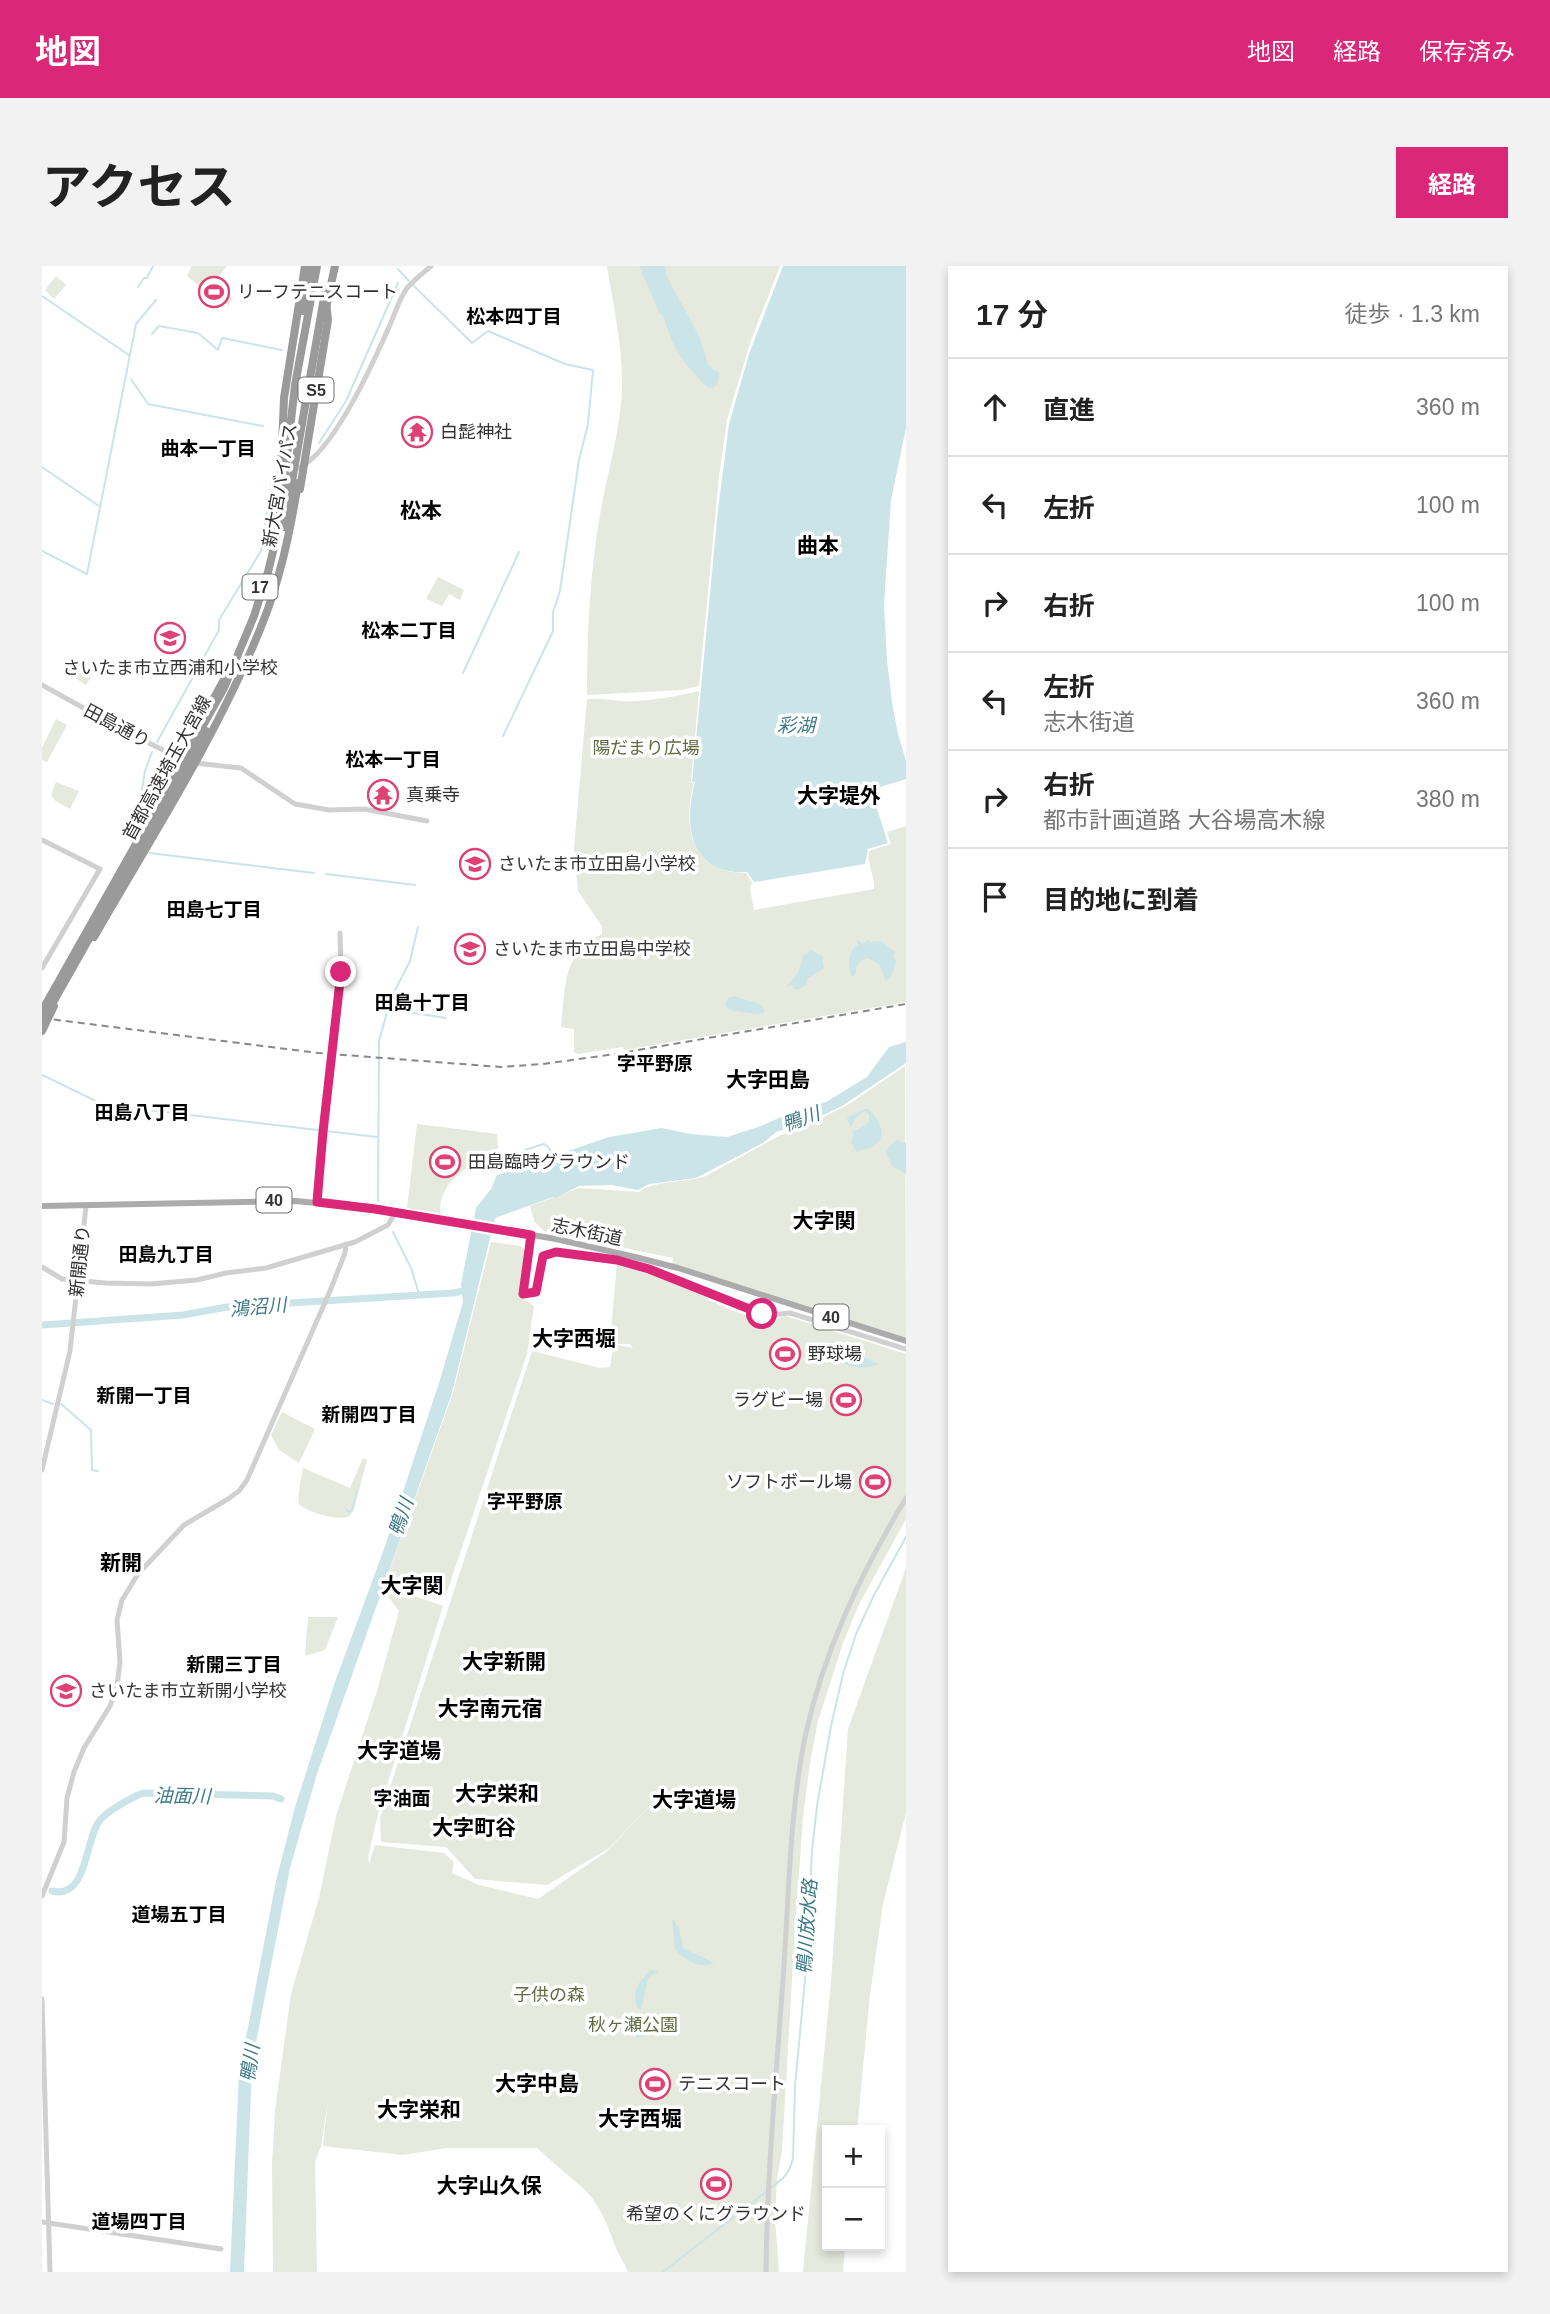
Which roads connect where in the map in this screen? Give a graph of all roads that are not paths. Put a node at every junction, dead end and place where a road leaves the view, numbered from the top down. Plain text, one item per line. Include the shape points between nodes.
1 (305, 266) edge
2 (314, 266) edge
3 (332, 266) edge
4 (431, 266) edge
5 (325, 292) junction
6 (284, 398) junction
7 (300, 469) junction
8 (281, 471) junction
9 (290, 530) junction
10 (42, 685) edge
11 (179, 760) junction
12 (194, 763) junction
13 (427, 821) dead end
14 (42, 839) edge
15 (340, 933) dead end
16 (42, 968) edge
17 (43, 1005) edge
18 (55, 1005) junction
19 (42, 1024) edge
20 (42, 1031) edge
21 (317, 1202) junction
22 (42, 1206) edge
23 (86, 1206) junction
24 (395, 1213) junction
25 (531, 1235) junction
26 (346, 1244) junction
27 (42, 1267) edge
28 (78, 1280) junction
29 (906, 1341) edge
30 (906, 1349) edge
31 (42, 1470) edge
32 (906, 1498) edge
33 (42, 1896) edge
34 (42, 1999) edge
35 (45, 2222) edge
36 (221, 2249) dead end
37 (50, 2272) edge
38 (766, 2272) edge

1 - 6 highway, 新大宮バイパス / 17
2 - 6 highway, 17
2 - 17 highway, 首都高速埼玉大宮線 / S5, bridge via 279,527 254,616 224,688
3 - 5 highway, 首都高速埼玉大宮線 / S5
3 - 7 highway, 新大宮バイパス / 17
4 - 7 street via 403,295 356,395 324,446
5 - 9 highway, S5, bridge via 328,320
5 - 19 highway, 首都高速埼玉大宮線 / S5, bridge via 284,528 260,618 212,721
6 - 8 highway, 新大宮バイパス / 17
7 - 8 street
7 - 9 highway, 新大宮バイパス / 17
8 - 11 highway, 新大宮バイパス / 17 via 270,550 246,630
9 - 12 highway, 新大宮バイパス / 17 via 262,626
10 - 11 street, 田島通り
11 - 12 street, 田島通り
11 - 17 highway, 新大宮バイパス / 17
12 - 13 street, 田島通り via 241,768 302,807 364,809
12 - 18 highway, 新大宮バイパス / 17
14 - 16 street via 100,869
15 - 21 street via 341,972
18 - 19 highway, 17
18 - 20 highway, 17
21 - 23 main road, 志木街道 / 40
21 - 24 main road, 志木街道 / 40
22 - 23 main road, 志木街道 / 40
23 - 28 street, 新開通り
24 - 25 main road, 志木街道 / 40
24 - 26 street via 387,1225
25 - 29 main road, 志木街道 / 40 via 635,1256
25 - 30 street via 523,1294 536,1292 546,1254 597,1256 649,1269 753,1312 799,1315
26 - 28 street via 266,1268 197,1280 151,1284
26 - 33 street via 247,1480 228,1499 184,1525 138,1574 121,1600 117,1686 74,1772 64,1842
27 - 28 street via 62,1279
28 - 31 street, 新開通り via 70,1351
32 - 38 street via 847,1607 805,1739 793,1825
34 - 35 street
35 - 36 street
35 - 37 street

